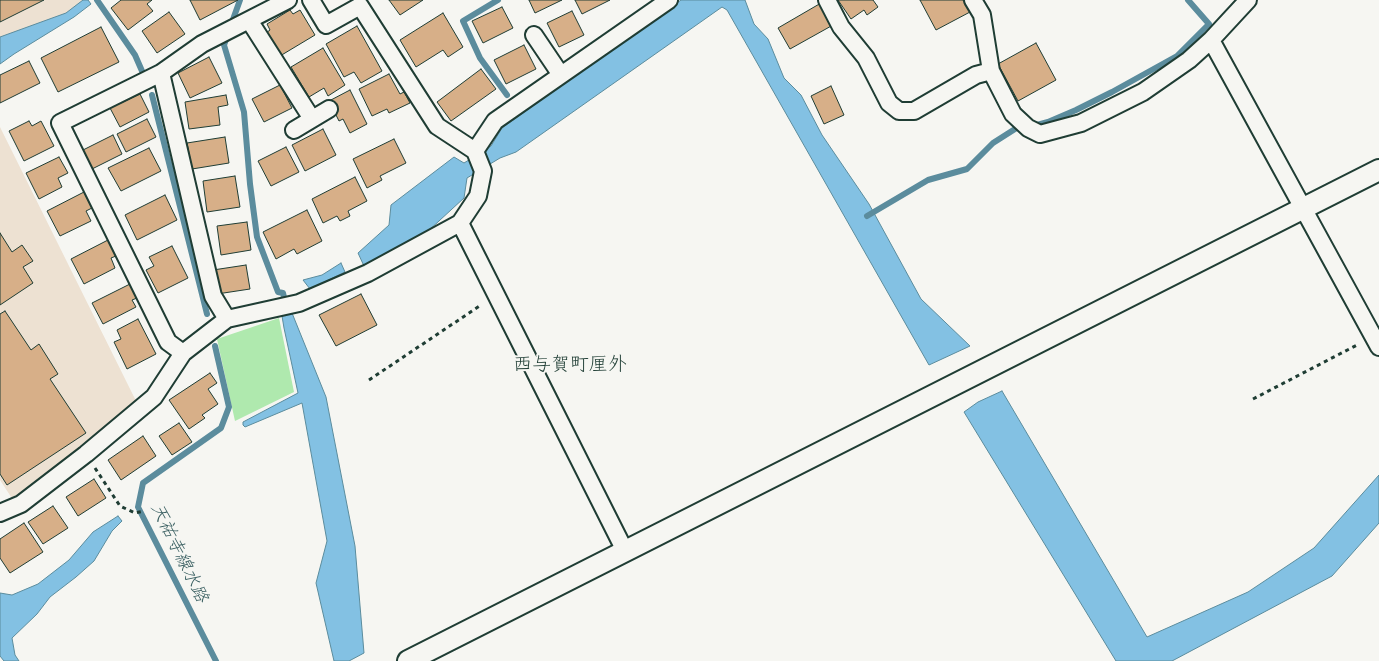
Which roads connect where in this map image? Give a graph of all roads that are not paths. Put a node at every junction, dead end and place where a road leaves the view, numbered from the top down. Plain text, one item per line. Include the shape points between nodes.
1 (288, 0) edge
2 (311, 0) edge
3 (669, 0) edge
4 (827, 0) edge
5 (973, 0) edge
6 (1248, 0) edge
7 (363, 3) edge
8 (247, 21) junction
9 (534, 35) dead end
10 (1212, 40) junction
11 (991, 71) junction
12 (160, 73) junction
13 (561, 75) junction
14 (329, 109) dead end
15 (312, 119) junction
16 (294, 130) dead end
17 (475, 151) junction
18 (1379, 170) edge
19 (1303, 209) junction
20 (460, 223) junction
21 (227, 319) junction
22 (1376, 342) edge
23 (183, 353) junction
24 (0, 513) edge
25 (625, 551) junction
26 (408, 661) edge

1 - 8 street
2 - 7 street via 326,24
3 - 13 street
4 - 11 street via 841,27 866,58 889,103 900,111 914,111 976,75
5 - 11 street via 982,15
6 - 10 street
7 - 17 street via 436,126
8 - 12 street via 202,44
8 - 15 street
9 - 13 street
10 - 11 street via 1143,92 1081,123 1040,134 1013,114
10 - 19 street
12 - 21 street via 214,296
12 - 23 street via 60,124 168,342
13 - 17 street via 495,121
14 - 15 street
15 - 16 street
17 - 20 street via 483,171 478,196
18 - 19 street
19 - 22 street
19 - 25 street
20 - 21 street via 368,273 287,307
20 - 25 street
21 - 23 street
23 - 24 street via 154,397 21,504
25 - 26 street

